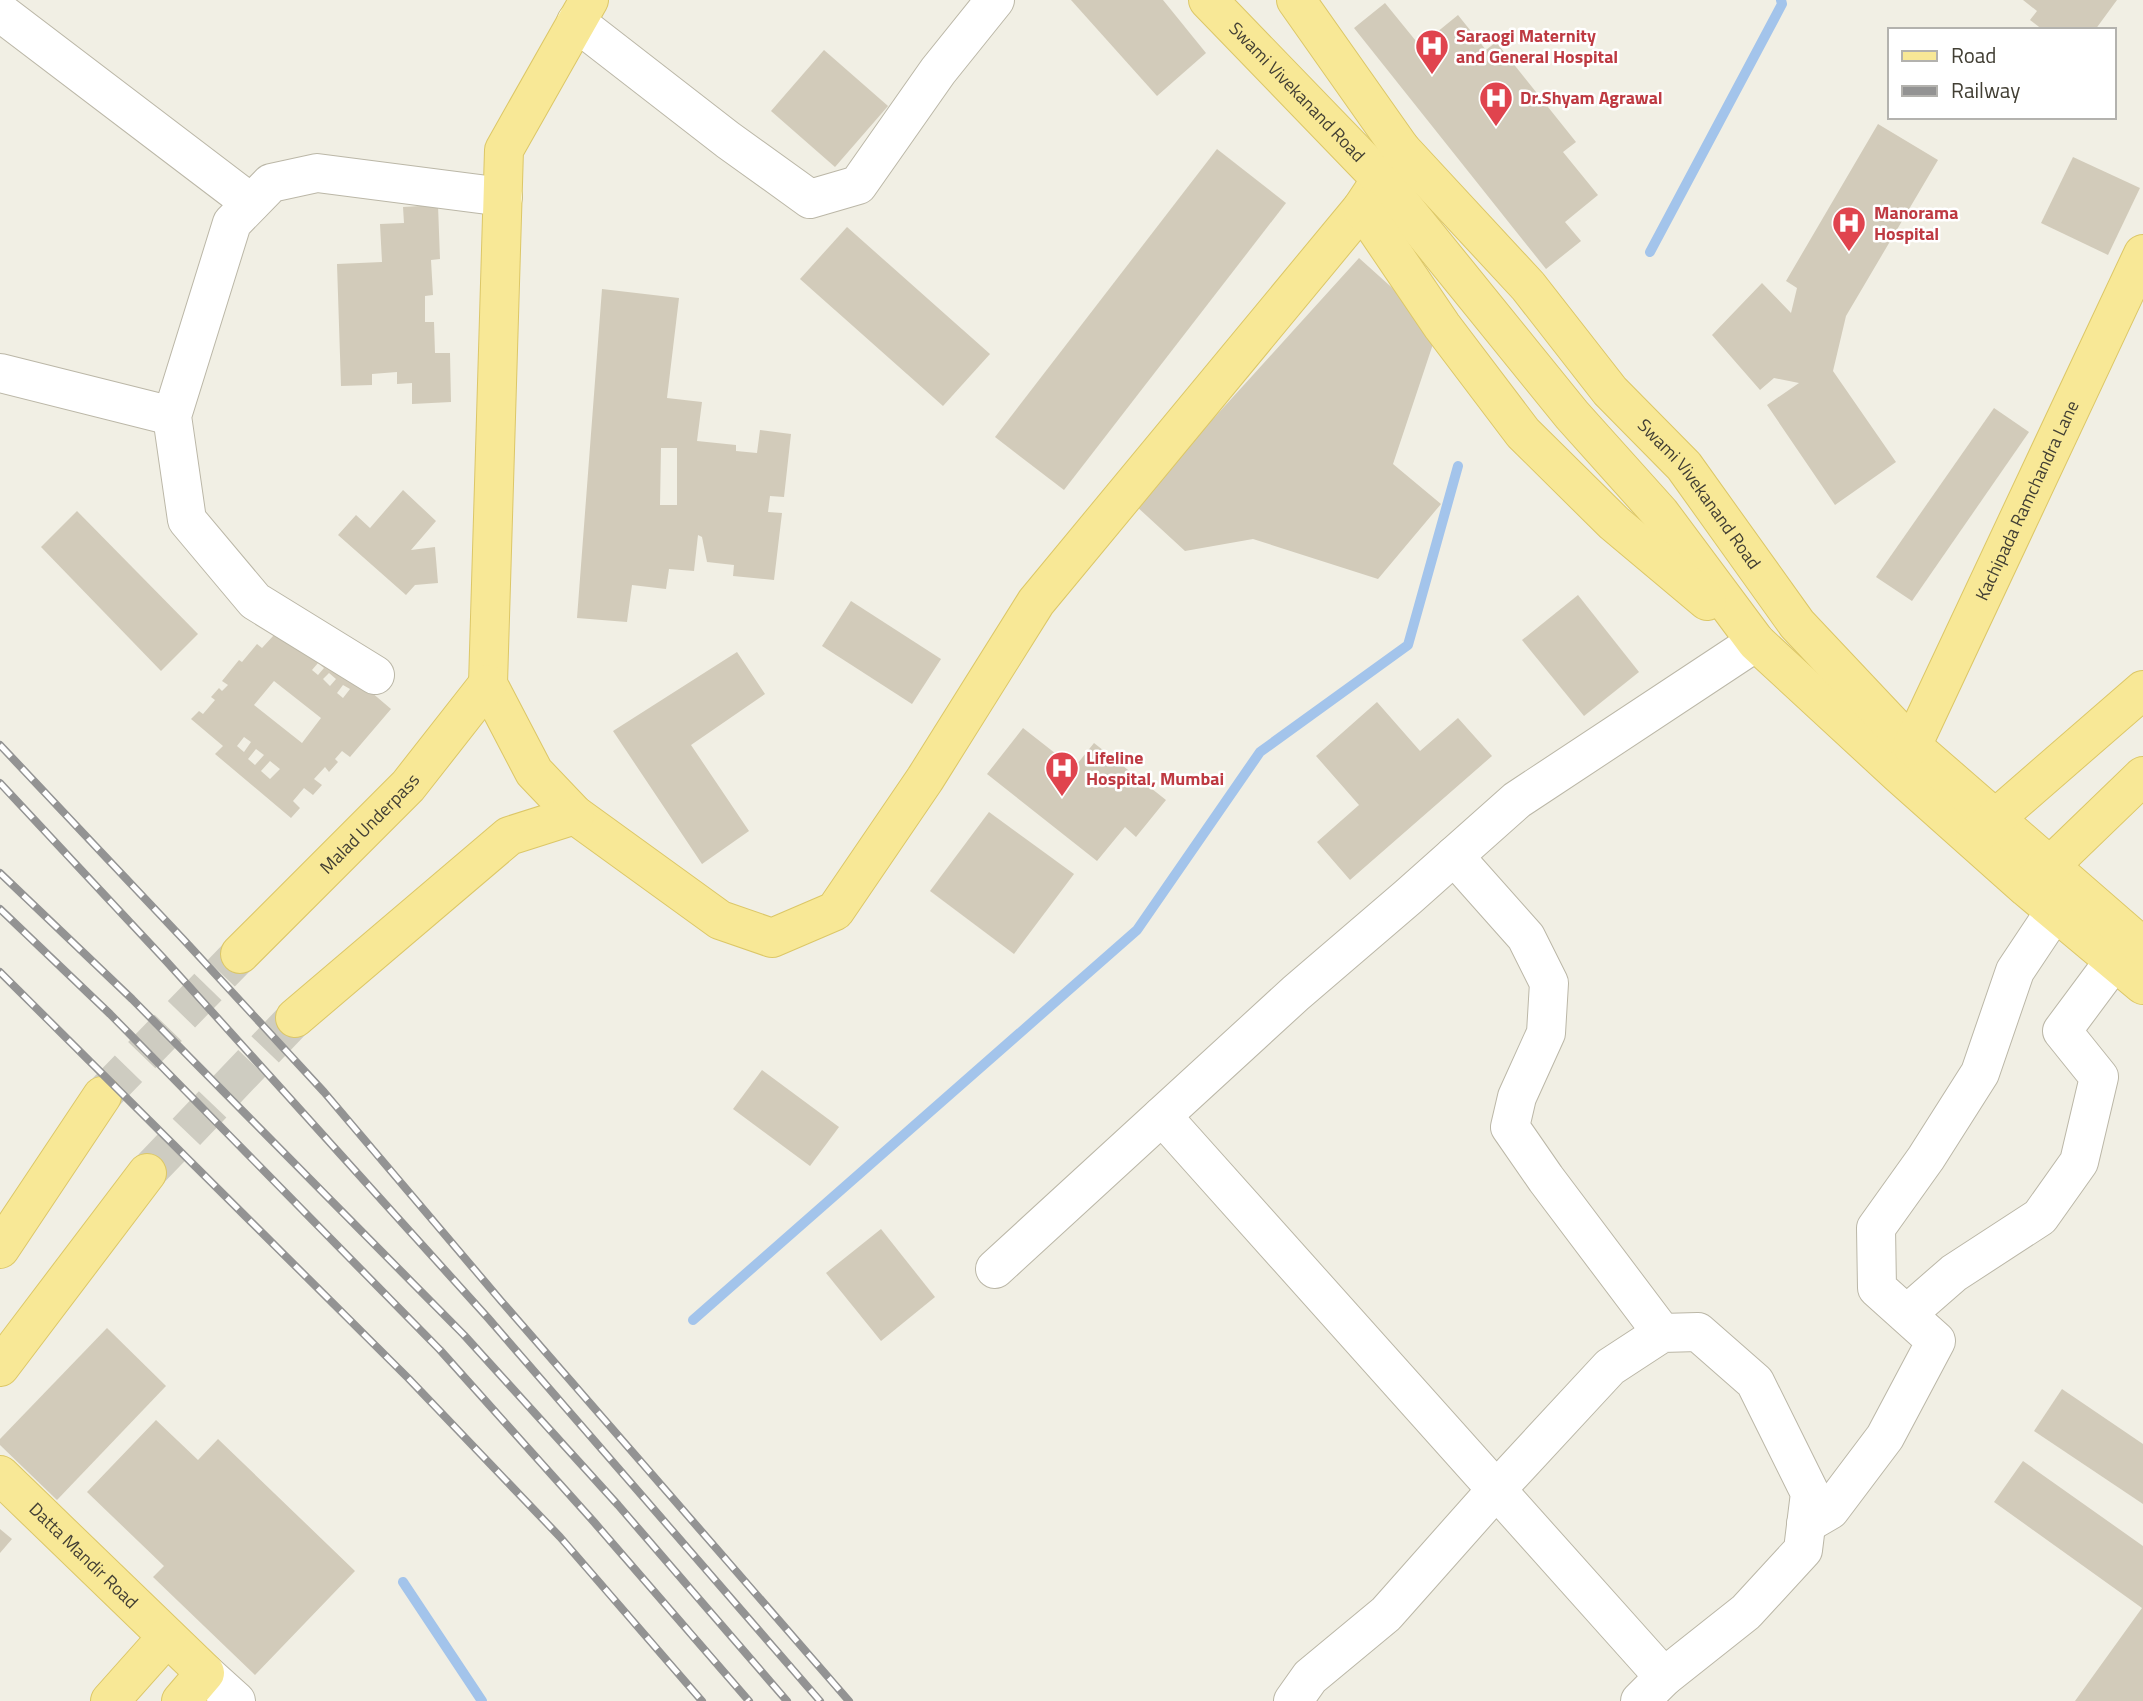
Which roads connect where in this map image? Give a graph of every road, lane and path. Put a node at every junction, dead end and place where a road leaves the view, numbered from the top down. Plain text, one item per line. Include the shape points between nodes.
1 (995, 0) edge
2 (1296, 0) edge
3 (1219, 4) edge
4 (583, 11) edge
5 (0, 12) edge
6 (1381, 178) junction
7 (503, 197) junction
8 (251, 203) junction
9 (2143, 254) edge
10 (0, 373) edge
11 (172, 416) junction
12 (1756, 642) junction
13 (374, 674) dead end
14 (488, 684) junction
15 (2143, 690) edge
16 (1912, 746) junction
17 (2143, 776) edge
18 (575, 815) junction
19 (1983, 829) junction
20 (1454, 856) junction
21 (2044, 888) junction
22 (240, 954) tunnel mouth
23 (2128, 954) edge
24 (2143, 985) edge
25 (295, 1018) tunnel mouth
26 (102, 1096) tunnel mouth
27 (1162, 1116) junction
28 (147, 1173) tunnel mouth
29 (0, 1249) edge
30 (995, 1269) dead end
31 (1907, 1314) junction
32 (1662, 1333) junction
33 (0, 1367) edge
34 (0, 1475) edge
35 (1496, 1490) junction
36 (1806, 1524) junction
37 (167, 1637) junction
38 (193, 1687) edge
39 (1652, 1689) edge
40 (110, 1701) edge
41 (236, 1701) edge
42 (1293, 1701) edge

1 - 4 street via 938,71 858,185 810,199 728,140
2 - 6 main road, Swami Vivekanand Road
3 - 6 main road, Swami Vivekanand Road
4 - 7 main road via 504,150
5 - 8 street
6 - 12 main road, Swami Vivekanand Road via 1572,415 1660,513
6 - 12 main road, Swami Vivekanand Road via 1442,326 1523,433 1614,523
6 - 16 main road, Swami Vivekanand Road via 1528,286 1610,391 1684,466 1797,624
6 - 18 main road via 1036,602 835,911 772,938 720,920
7 - 8 street via 317,173 271,183
7 - 14 main road
8 - 11 street via 232,223
9 - 16 main road, Kachipada Ramchandra Lane
10 - 11 street
11 - 13 street via 187,520 254,601
12 - 19 main road, Swami Vivekanand Road via 1880,758
12 - 20 street via 1517,800
14 - 18 main road via 534,772
14 - 22 main road, Malad Underpass via 408,786
15 - 19 main road
16 - 19 main road, Swami Vivekanand Road
17 - 21 main road
18 - 25 main road via 509,836
19 - 21 main road, Swami Vivekanand Road
20 - 27 street
20 - 32 street via 1526,937 1549,983 1546,1033 1517,1097 1510,1127
21 - 23 main road, Swami Vivekanand Road
21 - 31 street via 1980,1073 1876,1228 1877,1288
23 - 24 main road, Swami Vivekanand Road
23 - 31 street via 2062,1031 2099,1077 2079,1162 2040,1217 1954,1273
26 - 29 main road
27 - 30 street
27 - 35 street
28 - 33 main road
31 - 36 street via 1936,1341 1885,1437 1830,1510
32 - 35 street via 1610,1367
32 - 36 street via 1698,1332 1755,1382 1810,1493
34 - 37 main road, Datta Mandir Road
35 - 39 street
35 - 42 street via 1387,1614 1310,1677
36 - 39 street via 1803,1550 1746,1612
37 - 38 main road, Datta Mandir Road
37 - 40 main road
38 - 41 street

